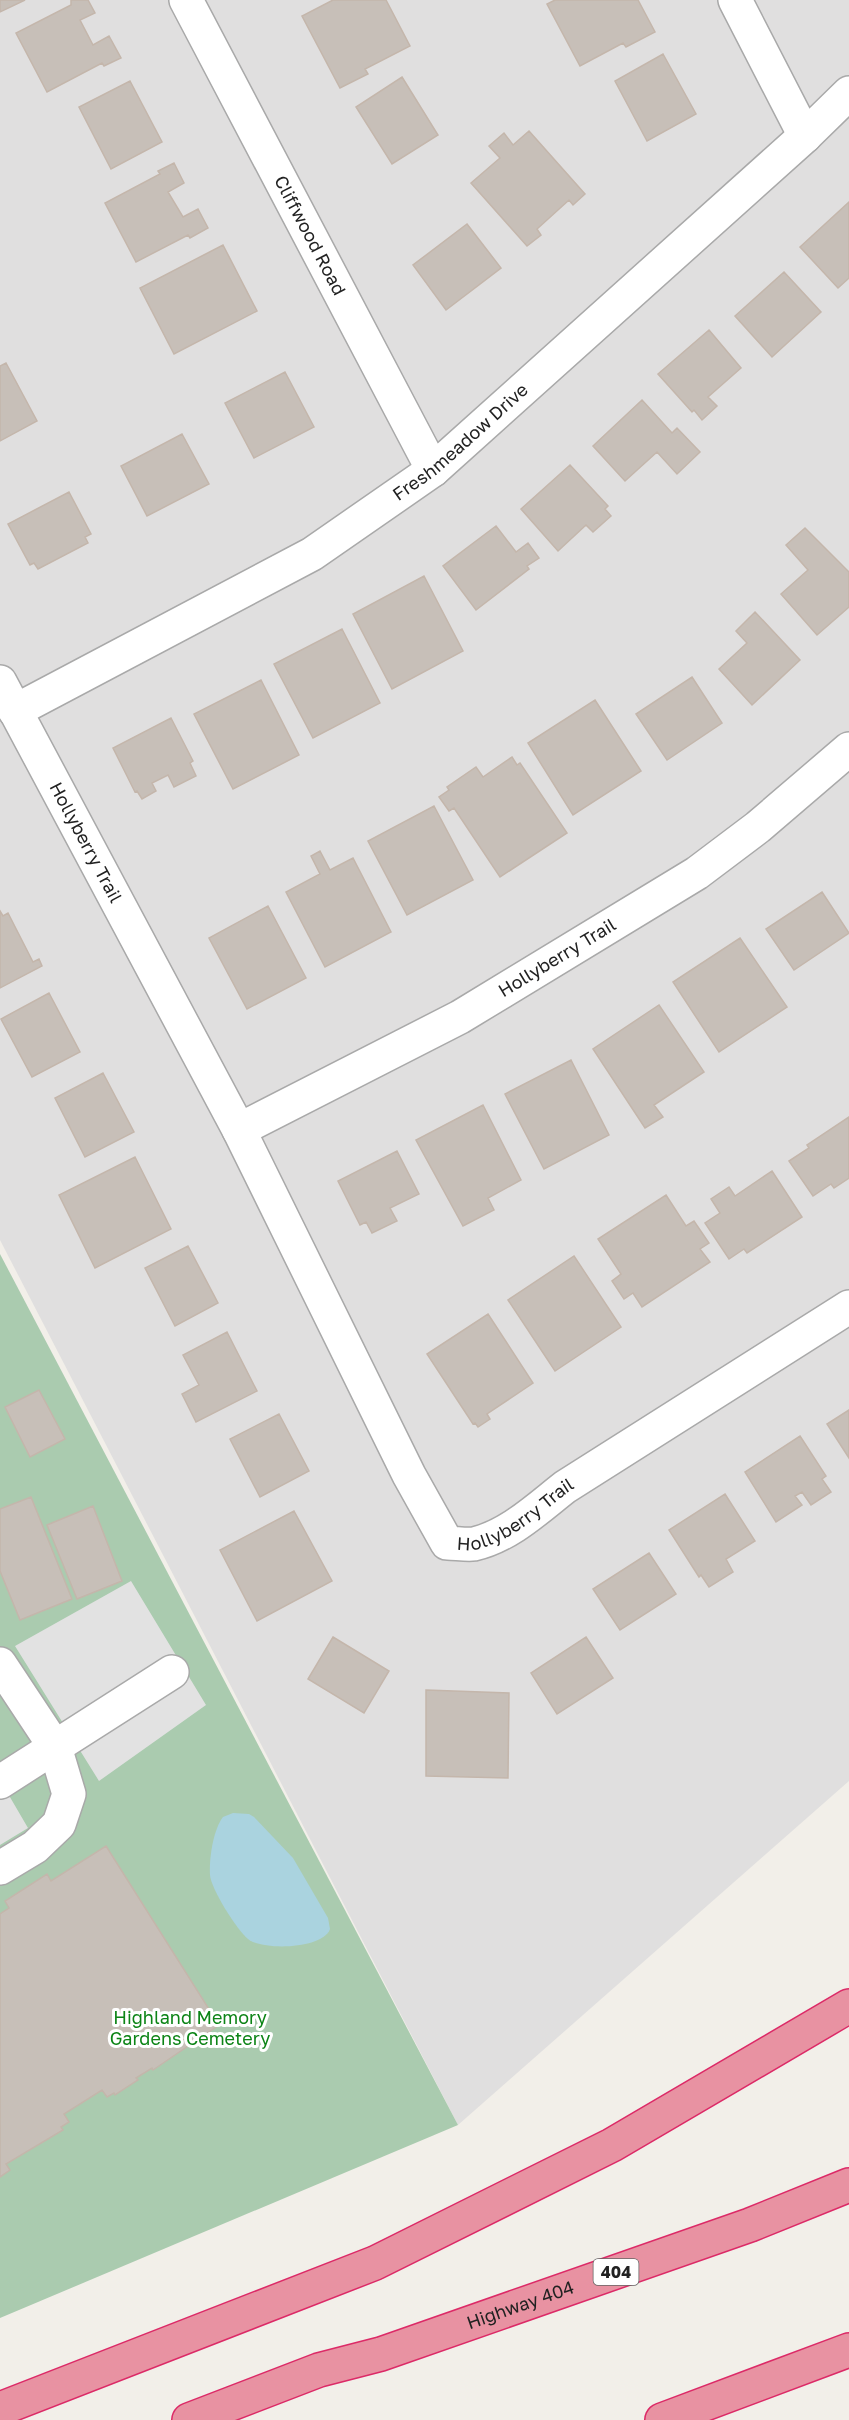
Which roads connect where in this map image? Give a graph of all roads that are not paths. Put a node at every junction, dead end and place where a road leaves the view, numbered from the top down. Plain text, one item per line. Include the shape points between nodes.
1 (186, 0) edge
2 (735, 0) edge
3 (849, 93) edge
4 (806, 136) junction
5 (433, 470) junction
6 (0, 682) edge
7 (15, 711) junction
8 (849, 749) edge
9 (239, 1130) junction
10 (849, 1307) edge
11 (0, 1664) edge
12 (172, 1672) dead end
13 (55, 1747) junction
14 (0, 1782) edge
15 (0, 1868) edge
16 (849, 2006) edge
17 (849, 2185) edge
18 (849, 2350) edge
19 (0, 2409) edge
20 (189, 2420) edge
21 (662, 2420) edge

1 - 5 street, Cliffwood Road
2 - 4 street
3 - 4 street, Freshmeadow Drive
4 - 5 street, Freshmeadow Drive
5 - 7 street, Freshmeadow Drive via 312,554
6 - 7 street, Hollyberry Trail
7 - 9 street, Hollyberry Trail
8 - 9 street, Hollyberry Trail via 697,873 460,1017
9 - 10 street, Hollyberry Trail via 447,1543 473,1544 498,1535 565,1487
11 - 13 street
12 - 13 street
13 - 14 street
13 - 15 street via 69,1794 59,1824 35,1847
16 - 19 highway via 612,2145 375,2263
17 - 20 highway, Highway 404 / 404 via 750,2225 381,2354 319,2370
18 - 21 highway

